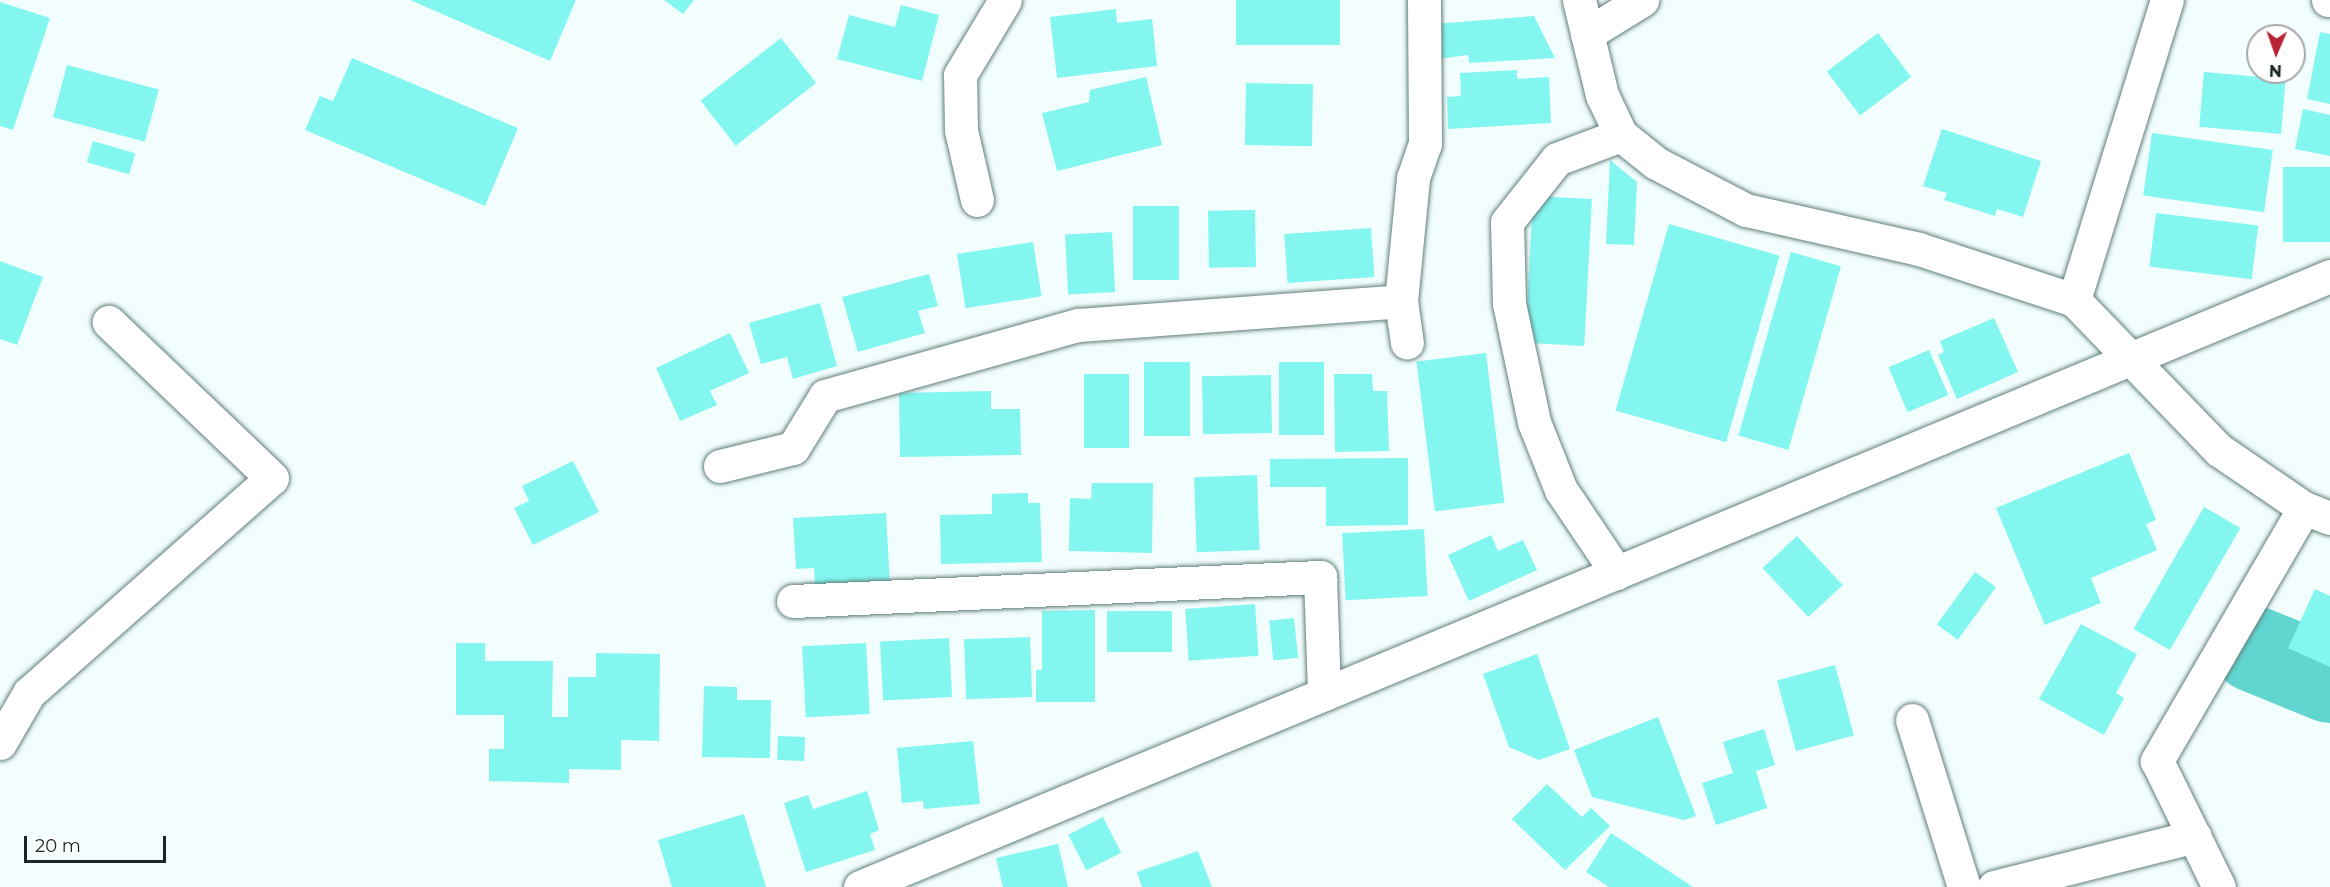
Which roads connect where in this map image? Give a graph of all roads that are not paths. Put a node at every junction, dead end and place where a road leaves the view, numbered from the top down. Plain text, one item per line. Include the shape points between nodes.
1 (1005, 0) edge
2 (1424, 0) edge
3 (1579, 0) edge
4 (1642, 0) edge
5 (2167, 0) edge
6 (1587, 34) junction
7 (1621, 135) junction
8 (977, 200) dead end
9 (2330, 276) edge
10 (2074, 300) junction
11 (1401, 301) junction
12 (109, 322) dead end
13 (1407, 343) dead end
14 (2133, 359) junction
15 (720, 466) dead end
16 (2317, 513) edge
17 (1617, 573) junction
18 (793, 601) dead end
19 (1324, 694) junction
20 (1912, 720) dead end
21 (0, 743) edge
22 (2195, 836) junction
23 (860, 887) edge
24 (1964, 887) edge
25 (1994, 887) edge
26 (2218, 887) edge

1 - 8 street via 960,75 961,130
2 - 11 street via 1425,144 1413,178
3 - 6 street
4 - 6 street
5 - 10 street
6 - 7 street via 1602,95
7 - 10 street via 1656,163 1746,210 1919,249
7 - 17 street via 1557,159 1507,222 1509,303 1534,422 1561,490
9 - 14 street
10 - 14 street
11 - 13 street
11 - 15 street via 1078,325 825,396 793,448
12 - 21 street via 272,478 29,693
14 - 16 street via 2219,450
14 - 17 street
16 - 22 street via 2157,761
17 - 19 street
18 - 19 street via 1320,577
19 - 23 street
20 - 24 street
22 - 25 street
22 - 26 street

